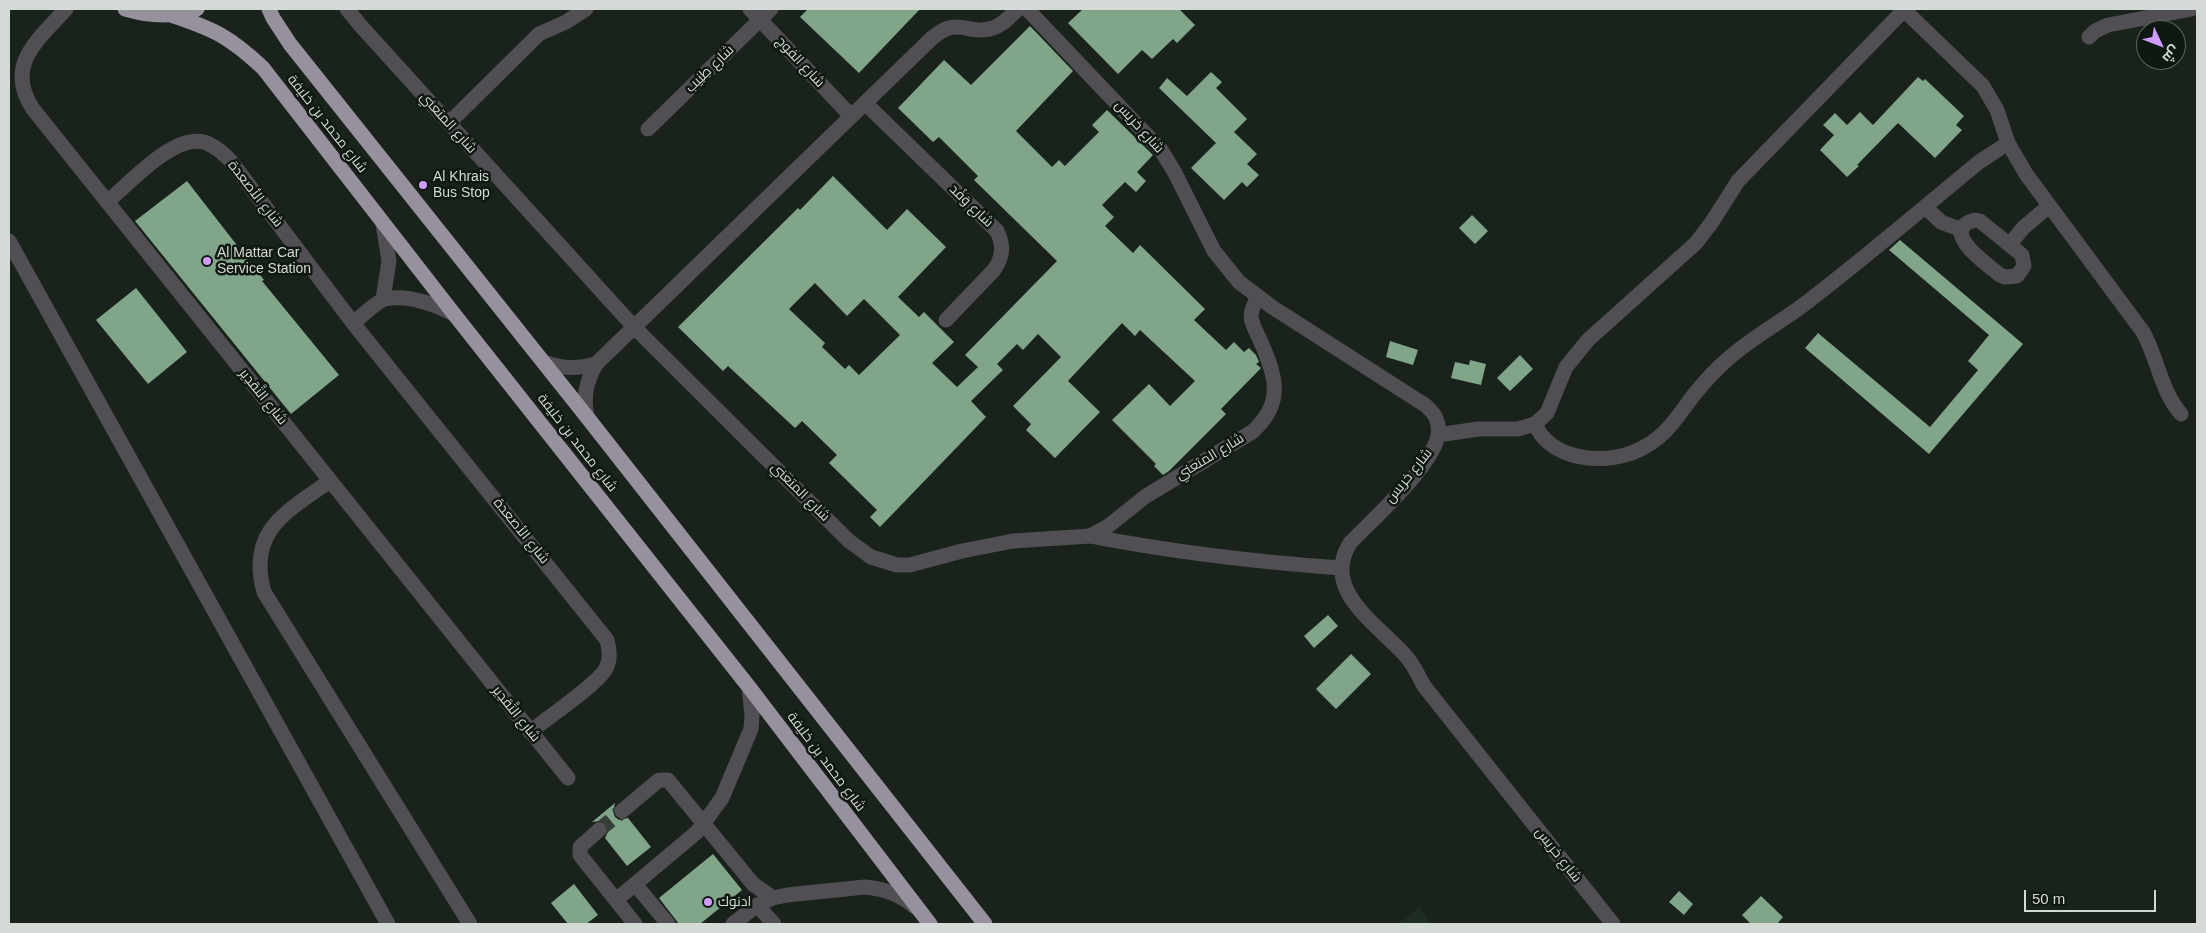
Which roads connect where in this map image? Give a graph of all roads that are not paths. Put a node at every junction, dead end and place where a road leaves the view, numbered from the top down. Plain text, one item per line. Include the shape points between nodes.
1 (66, 9) edge
2 (125, 9) edge
3 (197, 9) edge
4 (269, 9) edge
5 (348, 9) edge
6 (586, 9) edge
7 (771, 9) edge
8 (1018, 9) edge
9 (1027, 9) edge
10 (1904, 9) edge
11 (2192, 9) edge
12 (755, 14) edge
13 (171, 15) junction
14 (2089, 38) dead end
15 (865, 103) junction
16 (851, 116) junction
17 (449, 123) junction
18 (648, 129) dead end
19 (2008, 142) junction
20 (107, 202) junction
21 (1925, 206) junction
22 (2049, 206) junction
23 (383, 224) junction
24 (1962, 230) junction
25 (9, 241) edge
26 (2010, 244) junction
27 (1258, 297) junction
28 (383, 299) junction
29 (454, 314) junction
30 (946, 320) dead end
31 (353, 323) junction
32 (634, 327) junction
33 (544, 362) junction
34 (596, 364) junction
35 (2181, 414) dead end
36 (587, 417) junction
37 (1535, 424) junction
38 (1438, 435) junction
39 (330, 480) junction
40 (1090, 536) junction
41 (1340, 568) junction
42 (749, 687) junction
43 (530, 732) junction
44 (568, 778) dead end
45 (622, 811) tunnel mouth
46 (704, 823) junction
47 (599, 830) tunnel mouth
48 (635, 884) junction
49 (773, 898) junction
50 (616, 900) junction
51 (757, 905) junction
52 (916, 907) junction
53 (388, 924) edge
54 (470, 924) edge
55 (635, 924) edge
56 (668, 924) edge
57 (733, 924) edge
58 (774, 924) edge
59 (930, 924) edge
60 (985, 924) edge
61 (1613, 924) edge

1 - 20 street, شارع التَّقدِير via 31,47 21,71 22,84 25,97
2 - 13 highway
3 - 13 highway
4 - 33 highway, شارع محمد بن خليفة via 290,44
5 - 17 street, شارع المتعني
6 - 17 street via 539,34
7 - 12 street, شارع طِنِيب
8 - 15 street via 1005,22 991,29 958,25 939,31
9 - 27 street, شارع خريس via 1161,150 1214,251 1229,272
10 - 19 street via 1983,86 1997,110
10 - 37 street via 1738,181 1696,243 1576,353 1559,381 1547,413
11 - 14 street via 2108,25
12 - 16 street, شارع الفوج
12 - 18 street, شارع طِنِيب
13 - 23 highway, شارع محمد بن خليفة via 221,33 263,68
15 - 16 street
15 - 30 street, شارع وَفْد via 996,231 1001,241 1001,256 994,270
16 - 32 street
17 - 32 street, شارع المتعني
19 - 21 street
19 - 22 street
20 - 31 street, شارع الأصعدة via 167,151 194,140 206,142 230,160
20 - 39 street, شارع التَّقدِير
21 - 24 street via 1941,222
21 - 37 street via 1804,304 1729,358 1710,376 1669,429 1646,446 1604,458 1573,455 1547,442
22 - 26 street
22 - 35 street via 2143,332 2167,395
23 - 28 street via 389,262
23 - 29 highway, شارع محمد بن خليفة
24 - 26 street via 1970,221 1980,220
24 - 26 street via 1965,244 2005,278 2016,276 2024,266 2022,255
25 - 53 street
27 - 38 street, شارع خريس via 1431,410 1438,421
27 - 40 street, شارع المتعني via 1252,309 1252,322 1275,378 1274,398 1266,417 1252,432 1146,496 1107,527
28 - 29 street via 420,301
28 - 31 street
29 - 42 highway, شارع محمد بن خليفة
31 - 43 street, شارع الأصعدة via 607,640 610,650 605,670
32 - 34 street
32 - 40 street, شارع المتعني via 849,541 870,557 897,565 910,565 987,545
33 - 34 street via 575,368
33 - 36 highway, شارع محمد بن خليفة
34 - 36 street via 587,384
36 - 60 highway, شارع محمد بن خليفة
37 - 38 street via 1518,429 1471,429
38 - 41 street, شارع خريس via 1415,473 1350,543
39 - 43 street, شارع التَّقدِير
39 - 54 street via 272,526 259,565 264,592
40 - 41 street via 1285,564
41 - 61 street, شارع خريس via 1347,594 1405,654 1424,686
42 - 46 street via 752,715 746,743 722,798
42 - 52 highway, شارع محمد بن خليفة
43 - 44 street, شارع التَّقدِير
45 - 46 street via 663,779 671,782
46 - 48 street
46 - 49 street via 753,884
47 - 50 street via 580,847 580,855
48 - 50 street
48 - 56 street
49 - 51 street
49 - 52 street via 787,894 877,888 899,895
50 - 55 street
51 - 57 street
51 - 58 street
52 - 59 highway, شارع محمد بن خليفة

